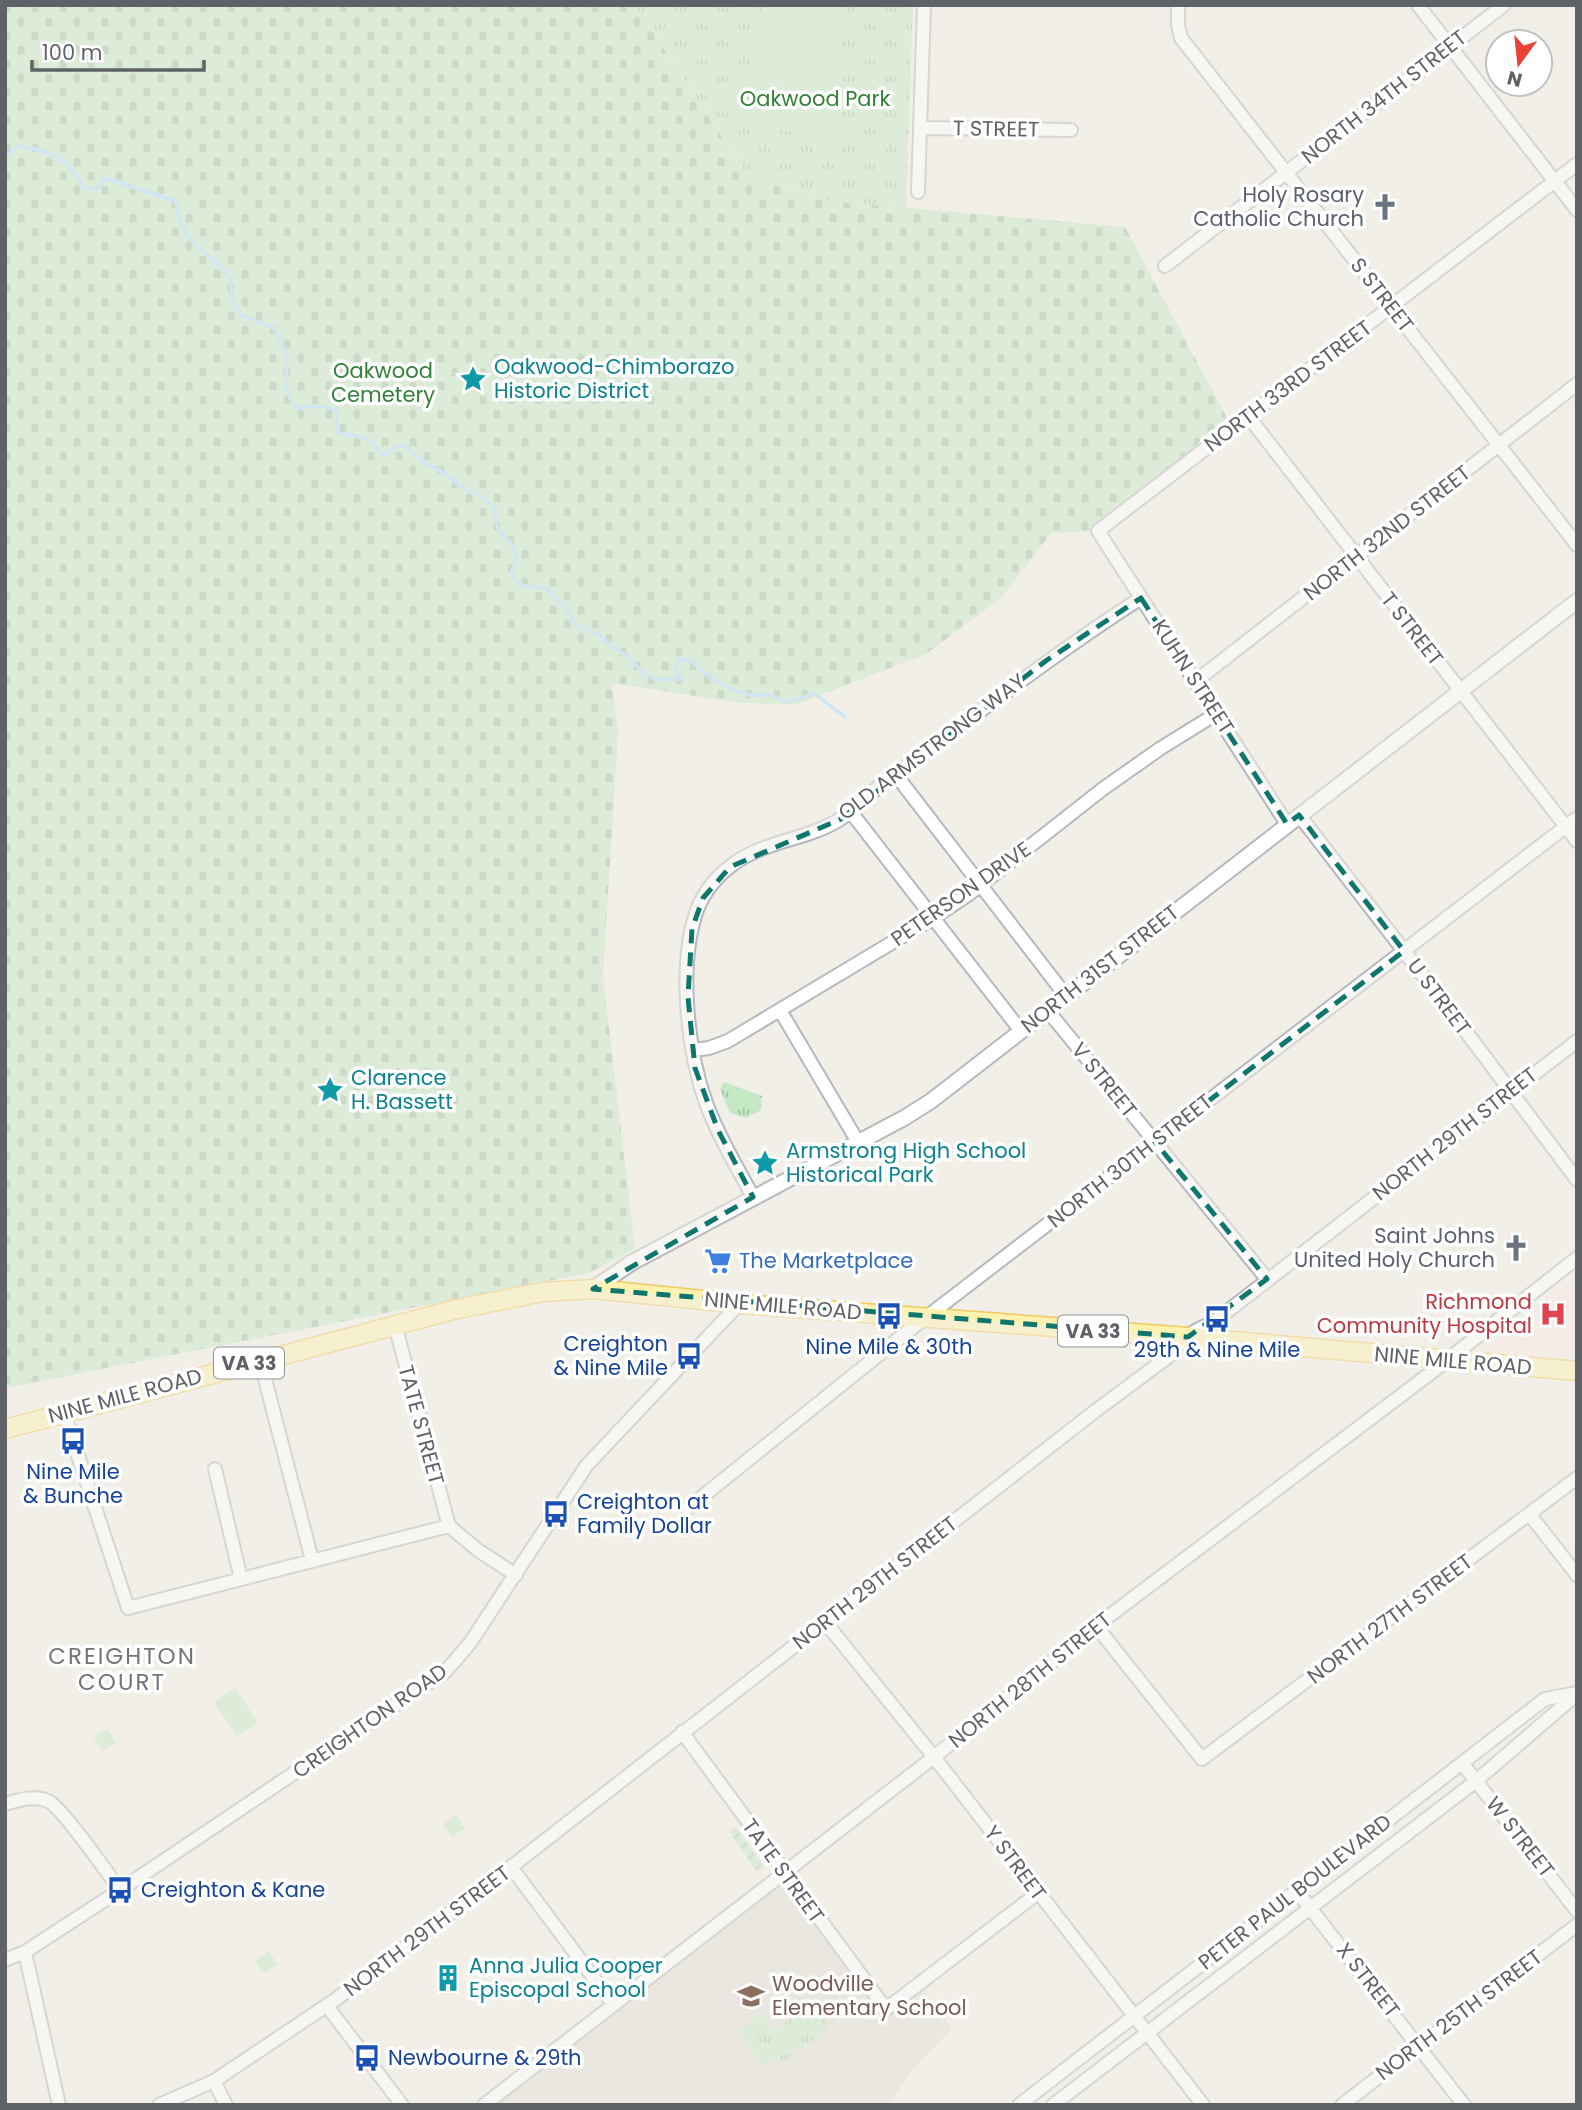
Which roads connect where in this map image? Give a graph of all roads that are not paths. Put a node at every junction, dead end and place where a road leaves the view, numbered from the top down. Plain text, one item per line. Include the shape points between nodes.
1 (924, 5) edge
2 (1178, 5) edge
3 (1418, 5) edge
4 (1504, 5) edge
5 (1450, 47) junction
6 (920, 128) junction
7 (1071, 130) dead end
8 (1577, 164) edge
9 (1286, 173) junction
10 (1554, 181) junction
11 (918, 192) dead end
12 (1577, 210) edge
13 (1165, 266) dead end
14 (1391, 307) junction
15 (1577, 384) edge
16 (1248, 416) junction
17 (1499, 446) junction
18 (1098, 531) joint
19 (1577, 545) edge
20 (1356, 558) junction
21 (1141, 598) junction
22 (1577, 601) edge
23 (1196, 681) junction
24 (1460, 691) junction
25 (1216, 714) junction
26 (896, 775) junction
27 (850, 811) junction
28 (1577, 818) edge
29 (1293, 819) junction
30 (1566, 827) junction
31 (1577, 841) edge
32 (981, 885) junction
33 (933, 918) junction
34 (1404, 951) junction
35 (1066, 996) junction
36 (1048, 1011) junction
37 (781, 1012) junction
38 (1021, 1031) junction
39 (1577, 1041) edge
40 (692, 1050) junction
41 (1510, 1093) junction
42 (858, 1142) junction
43 (1155, 1142) junction
44 (1577, 1180) edge
45 (753, 1198) junction
46 (1577, 1258) edge
47 (1267, 1279) junction
48 (593, 1289) junction
49 (739, 1304) junction
50 (925, 1319) junction
51 (395, 1325) junction
52 (1188, 1338) junction
53 (260, 1360) junction
54 (1446, 1360) junction
55 (1577, 1371) edge
56 (64, 1413) junction
57 (5, 1429) edge
58 (215, 1469) dead end
59 (1577, 1478) edge
60 (687, 1509) dead end
61 (1530, 1515) junction
62 (449, 1526) junction
63 (312, 1560) junction
64 (516, 1575) junction
65 (1577, 1575) edge
66 (247, 1577) junction
67 (825, 1622) junction
68 (1096, 1626) junction
69 (1577, 1694) edge
70 (682, 1732) junction
71 (934, 1757) junction
72 (1462, 1763) junction
73 (1476, 1781) junction
74 (5, 1804) edge
75 (511, 1867) junction
76 (784, 1872) junction
77 (120, 1889) junction
78 (1296, 1890) junction
79 (1038, 1893) junction
80 (1310, 1908) junction
81 (1577, 1911) edge
82 (1577, 1925) edge
83 (25, 1952) junction
84 (5, 1960) edge
85 (614, 2005) junction
86 (327, 2006) junction
87 (1135, 2015) junction
88 (1147, 2032) junction
89 (1420, 2046) junction
90 (214, 2081) junction
91 (59, 2105) edge
92 (159, 2105) edge
93 (226, 2105) edge
94 (402, 2105) edge
95 (484, 2105) edge
96 (1019, 2105) edge
97 (1053, 2105) edge
98 (1203, 2105) edge
99 (1342, 2105) edge
100 (1464, 2105) edge

1 - 6 street
2 - 9 street, S STREET via 1181,38
3 - 5 street
4 - 5 street, NORTH 34TH STREET
5 - 9 street, NORTH 34TH STREET
5 - 10 street
6 - 7 street, T STREET
6 - 11 street
8 - 10 street, NORTH 33RD STREET
9 - 13 street, NORTH 34TH STREET
9 - 14 street, S STREET
10 - 12 street
10 - 14 street, NORTH 33RD STREET
14 - 16 street, NORTH 33RD STREET
14 - 17 street, S STREET
15 - 17 street, NORTH 32ND STREET
16 - 18 street, NORTH 33RD STREET
16 - 20 street, T STREET
17 - 19 street, S STREET
17 - 20 street, NORTH 32ND STREET
18 - 21 street, KUHN STREET
20 - 23 street, NORTH 32ND STREET
20 - 24 street, T STREET
21 - 23 street, KUHN STREET
21 - 26 street, OLD ARMSTRONG WAY via 1047,660
22 - 24 street, NORTH 31ST STREET
23 - 25 street, KUHN STREET
24 - 29 street, NORTH 31ST STREET
24 - 30 street, T STREET
25 - 29 street, KUHN STREET
25 - 32 street, PETERSON DRIVE via 1104,788
26 - 27 street, OLD ARMSTRONG WAY
26 - 32 street
27 - 33 street
27 - 40 street, OLD ARMSTRONG WAY via 833,823 747,855 710,887 697,910 691,939 687,977
28 - 30 street, NORTH 30TH STREET
29 - 34 street, U STREET
29 - 35 street, NORTH 31ST STREET
30 - 31 street, T STREET
30 - 34 street, NORTH 30TH STREET
32 - 33 street, PETERSON DRIVE
32 - 35 street
33 - 37 street, PETERSON DRIVE
33 - 38 street
34 - 41 street, U STREET
34 - 43 street, NORTH 30TH STREET
35 - 36 street, NORTH 31ST STREET
36 - 38 street, NORTH 31ST STREET
36 - 43 street, V STREET
37 - 40 street, PETERSON DRIVE via 722,1044
37 - 42 street
38 - 42 street, NORTH 31ST STREET via 931,1101
39 - 41 street, NORTH 29TH STREET
40 - 45 street, OLD ARMSTRONG WAY via 712,1116
41 - 44 street, U STREET
41 - 47 street, NORTH 29TH STREET
42 - 45 street, NORTH 31ST STREET
43 - 47 street, V STREET
43 - 50 street, NORTH 30TH STREET
45 - 48 street, NORTH 31ST STREET via 629,1264
46 - 54 street, NORTH 28TH STREET
47 - 52 street, NORTH 29TH STREET
48 - 49 main road, NINE MILE ROAD / VA 33
48 - 51 main road, NINE MILE ROAD / VA 33 via 514,1297
49 - 50 main road, NINE MILE ROAD / VA 33
49 - 64 street, CREIGHTON ROAD via 587,1465
50 - 52 main road, NINE MILE ROAD / VA 33
50 - 60 street, NORTH 30TH STREET
51 - 53 main road, NINE MILE ROAD / VA 33
51 - 62 street, TATE STREET
52 - 54 main road, NINE MILE ROAD / VA 33
52 - 67 street, NORTH 29TH STREET
53 - 56 main road, NINE MILE ROAD / VA 33
53 - 63 street
54 - 55 main road, NINE MILE ROAD / VA 33
54 - 68 street, NORTH 28TH STREET
56 - 57 main road, NINE MILE ROAD / VA 33
56 - 66 street via 128,1608
58 - 66 street
59 - 61 street, NORTH 27TH STREET
61 - 65 street
61 - 68 street, NORTH 27TH STREET via 1202,1759
62 - 63 street
62 - 64 street
63 - 66 street
64 - 77 street, CREIGHTON ROAD via 446,1671
67 - 70 street, NORTH 29TH STREET
67 - 71 street, Y STREET
68 - 71 street, NORTH 28TH STREET
69 - 72 street, PETER PAUL BOULEVARD via 1545,1699
69 - 73 street, PETER PAUL BOULEVARD
70 - 75 street, NORTH 29TH STREET
70 - 76 street, TATE STREET
71 - 76 street, NORTH 28TH STREET
71 - 79 street, Y STREET
72 - 73 street, W STREET
72 - 78 street, PETER PAUL BOULEVARD
73 - 80 street, PETER PAUL BOULEVARD
73 - 81 street, W STREET
74 - 77 street via 28,1798 49,1801
75 - 85 street
75 - 86 street, NORTH 29TH STREET
76 - 79 street, TATE STREET via 886,2009
76 - 85 street, NORTH 28TH STREET
77 - 83 street, CREIGHTON ROAD
78 - 80 street, X STREET
78 - 87 street, PETER PAUL BOULEVARD
79 - 87 street, Y STREET
80 - 88 street, PETER PAUL BOULEVARD
80 - 89 street, X STREET
82 - 89 street, NORTH 25TH STREET
83 - 84 street, CREIGHTON ROAD
83 - 91 street
85 - 95 street, NORTH 28TH STREET
86 - 90 street, NORTH 29TH STREET
86 - 94 street
87 - 88 street, Y STREET
87 - 96 street, PETER PAUL BOULEVARD
88 - 97 street, PETER PAUL BOULEVARD
88 - 98 street, Y STREET
89 - 99 street, NORTH 25TH STREET
89 - 100 street, X STREET
90 - 92 street, NORTH 29TH STREET
90 - 93 street

